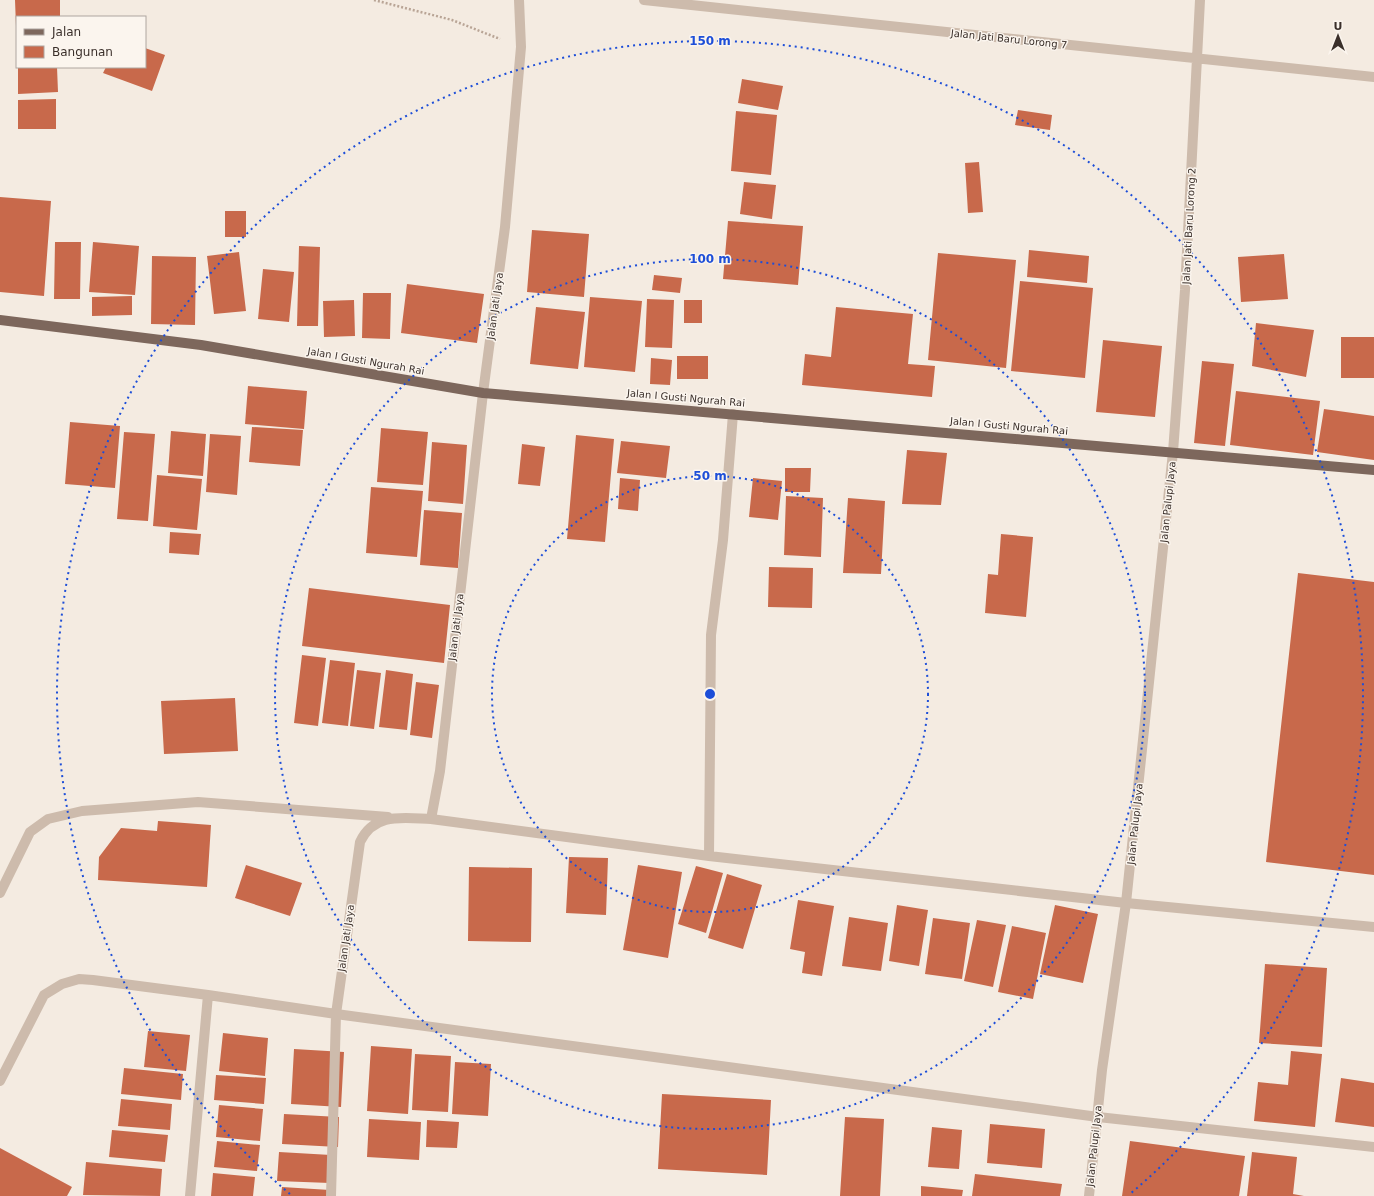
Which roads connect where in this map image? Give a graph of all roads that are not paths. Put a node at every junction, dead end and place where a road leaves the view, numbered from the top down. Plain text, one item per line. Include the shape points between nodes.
1 (519, 0) edge
2 (644, 0) edge
3 (1200, 0) edge
4 (1198, 58) junction
5 (1374, 77) edge
6 (0, 320) edge
7 (483, 393) junction
8 (733, 414) junction
9 (1173, 452) junction
10 (1374, 470) edge
11 (394, 818) junction
12 (431, 819) junction
13 (709, 856) junction
14 (0, 893) edge
15 (1126, 903) junction
16 (1374, 927) edge
17 (208, 995) junction
18 (336, 1014) junction
19 (0, 1081) edge
20 (1098, 1117) junction
21 (1374, 1147) edge
22 (190, 1196) edge
23 (331, 1196) edge
24 (1089, 1196) edge

1 - 7 street, Jalan Jati Jaya via 521,47 505,227
2 - 4 street, Jalan Jati Baru Lorong 7
3 - 4 street, Jalan Jati Baru Lorong 2
4 - 5 street, Jalan Jati Baru Lorong 7
4 - 9 street, Jalan Jati Baru Lorong 2 via 1186,283
6 - 7 main road, Jalan I Gusti Ngurah Rai via 201,345
7 - 8 main road, Jalan I Gusti Ngurah Rai
7 - 12 street, Jalan Jati Jaya via 440,771
8 - 9 main road, Jalan I Gusti Ngurah Rai
8 - 13 street via 723,540 710,635
9 - 10 main road, Jalan I Gusti Ngurah Rai
9 - 15 street, Jalan Palupi Jaya
11 - 12 street, Jalan Jati Jaya
11 - 14 street via 198,802 82,811 48,819 30,832
11 - 18 street, Jalan Jati Jaya via 371,826 364,832 360,842
12 - 13 street
13 - 15 street
15 - 16 street
15 - 20 street, Jalan Palupi Jaya via 1102,1070
17 - 18 street
17 - 19 street via 93,980 79,979 62,984 44,995
17 - 22 street
18 - 20 street
18 - 23 street, Jalan Jati Jaya
20 - 21 street
20 - 24 street, Jalan Palupi Jaya

